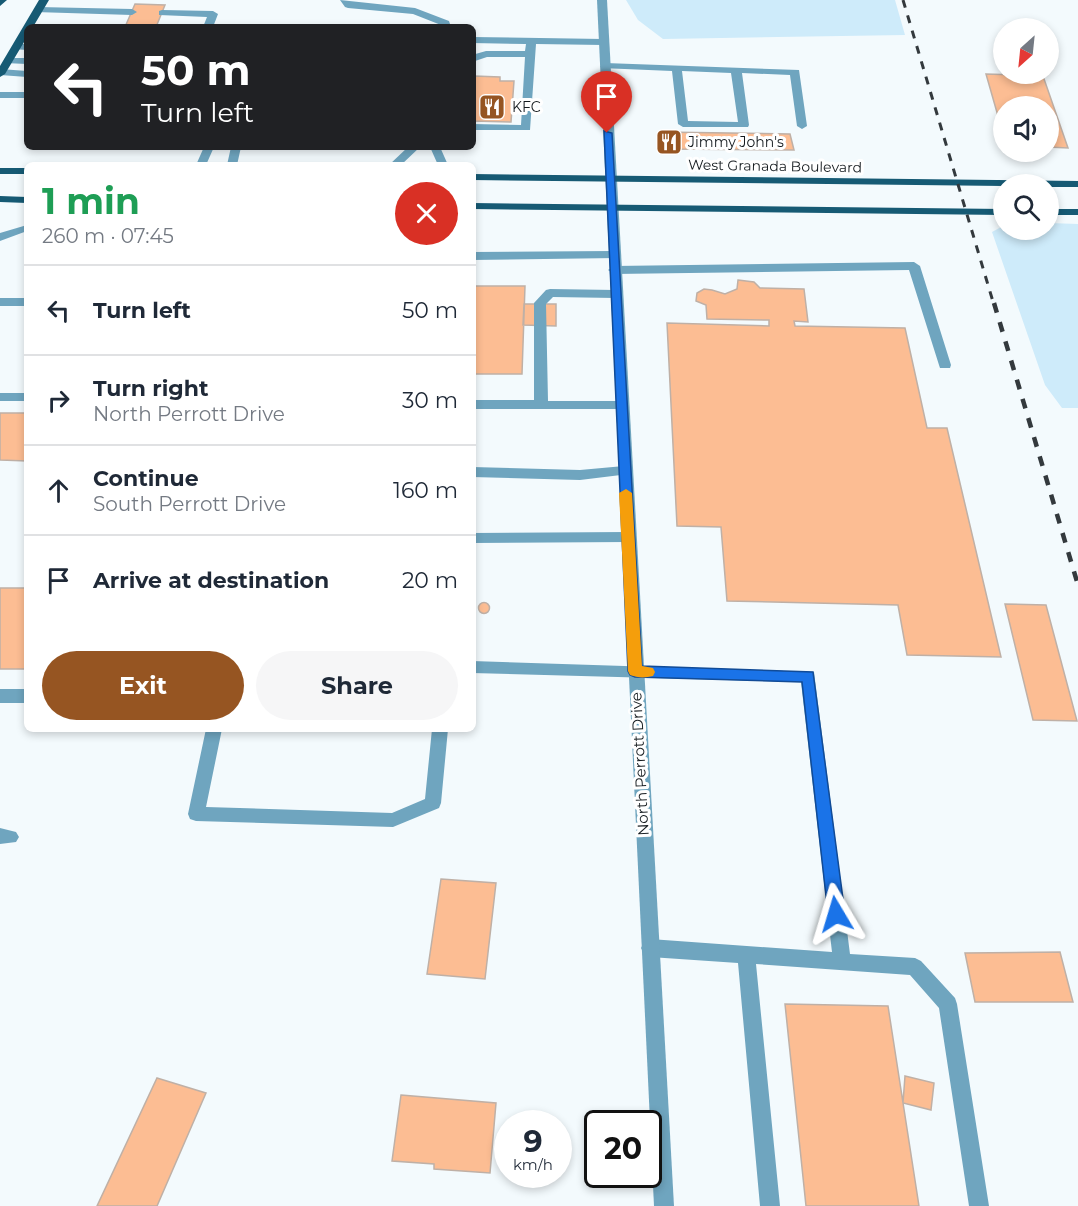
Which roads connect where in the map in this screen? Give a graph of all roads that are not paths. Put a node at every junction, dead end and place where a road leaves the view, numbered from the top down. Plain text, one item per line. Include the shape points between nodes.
1 (44, 0) edge
2 (345, 0) edge
3 (602, 0) edge
4 (38, 10) junction
5 (132, 12) dead end
6 (162, 13) dead end
7 (30, 24) edge
8 (209, 24) edge
9 (446, 24) edge
10 (476, 40) edge
11 (531, 41) junction
12 (603, 42) junction
13 (22, 47) edge
14 (530, 54) junction
15 (476, 58) edge
16 (8, 61) junction
17 (24, 61) edge
18 (605, 66) junction
19 (676, 68) junction
20 (736, 70) junction
21 (1, 73) edge
22 (24, 74) edge
23 (0, 95) edge
24 (24, 95) edge
25 (802, 126) dead end
26 (476, 127) edge
27 (412, 150) edge
28 (398, 162) edge
29 (0, 171) edge
30 (24, 171) edge
31 (476, 177) edge
32 (609, 178) junction
33 (1078, 184) edge
34 (0, 199) edge
35 (24, 200) edge
36 (476, 206) edge
37 (611, 208) junction
38 (993, 212) edge
39 (1059, 212) edge
40 (1078, 213) edge
41 (24, 231) edge
42 (0, 237) edge
43 (476, 256) edge
44 (614, 262) junction
45 (615, 294) junction
46 (0, 302) edge
47 (24, 303) edge
48 (945, 365) dead end
49 (0, 397) edge
50 (24, 397) edge
51 (476, 404) edge
52 (541, 405) junction
53 (621, 406) junction
54 (624, 471) junction
55 (476, 472) edge
56 (628, 537) junction
57 (476, 538) edge
58 (476, 667) edge
59 (635, 671) junction
60 (0, 696) edge
61 (24, 696) edge
62 (213, 732) edge
63 (440, 732) edge
64 (650, 948) junction
65 (746, 955) junction
66 (842, 962) junction
67 (664, 1206) edge
68 (770, 1206) edge
69 (979, 1206) edge

1 - 4 main road
2 - 9 street via 348,5 415,11
3 - 12 street, North Perrott Drive
4 - 5 street
4 - 7 main road
6 - 8 street via 213,14
10 - 11 street
11 - 12 street
11 - 14 street
12 - 18 street, North Perrott Drive
13 - 16 main road
14 - 15 street
14 - 26 street via 526,128
16 - 17 street
16 - 21 main road
18 - 19 street
18 - 32 street, North Perrott Drive
19 - 20 street
19 - 20 street via 683,124 744,125
20 - 25 street via 795,72
21 - 22 street
23 - 24 street
27 - 28 street
29 - 30 main road
31 - 32 main road, West Granada Boulevard
32 - 33 main road, West Granada Boulevard
32 - 37 street, North Perrott Drive
34 - 35 main road
36 - 37 main road
37 - 38 main road
37 - 44 street, North Perrott Drive
39 - 40 main road
41 - 42 street
43 - 44 street
44 - 45 street, North Perrott Drive
44 - 48 street via 914,266
45 - 52 street via 550,293 540,303
45 - 53 street, North Perrott Drive
46 - 47 street
49 - 50 street
51 - 52 street
52 - 53 street
53 - 54 street, North Perrott Drive
54 - 55 street via 580,475
54 - 56 street, North Perrott Drive
56 - 57 street
56 - 59 street, North Perrott Drive
58 - 59 street
59 - 64 street, North Perrott Drive
59 - 66 street via 808,676
60 - 61 street
62 - 63 street via 196,814 393,819 433,803
64 - 65 street
64 - 67 street, North Perrott Drive
65 - 66 street
65 - 68 street
66 - 69 street via 915,967 948,1004

